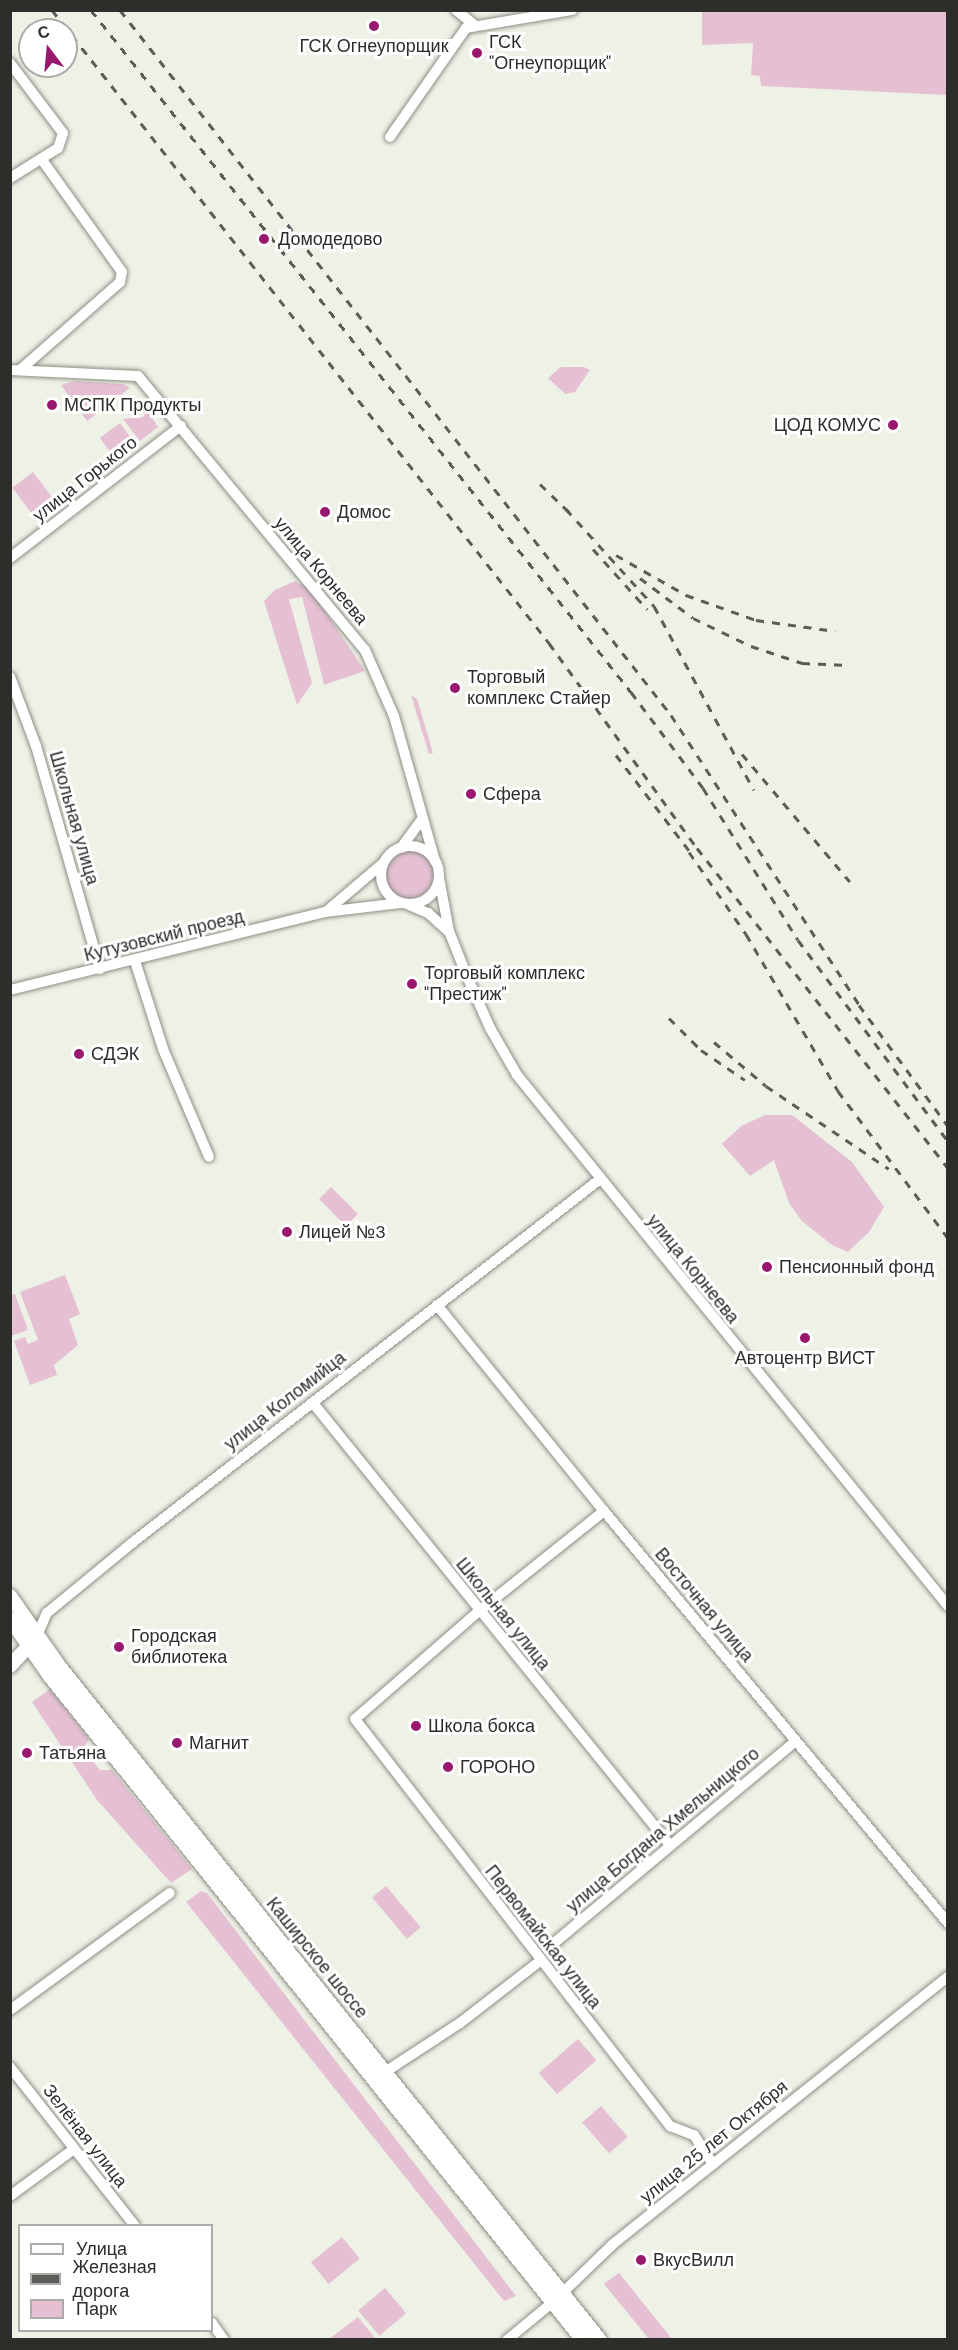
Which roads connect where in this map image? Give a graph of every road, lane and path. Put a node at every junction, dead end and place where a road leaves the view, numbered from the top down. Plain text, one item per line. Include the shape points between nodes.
1 (456, 10) edge
2 (573, 10) edge
3 (473, 24) junction
4 (10, 63) edge
5 (390, 137) dead end
6 (42, 160) junction
7 (10, 178) edge
8 (15, 370) edge
9 (181, 426) junction
10 (10, 558) edge
11 (10, 677) edge
12 (422, 819) junction
13 (401, 848) junction
14 (435, 861) junction
15 (383, 862) junction
16 (439, 878) junction
17 (405, 904) junction
18 (325, 912) junction
19 (449, 931) junction
20 (135, 961) junction
21 (100, 969) junction
22 (10, 990) edge
23 (209, 1157) dead end
24 (599, 1180) junction
25 (437, 1305) junction
26 (313, 1403) junction
27 (604, 1511) junction
28 (10, 1596) edge
29 (948, 1606) edge
30 (479, 1611) junction
31 (10, 1619) edge
32 (33, 1642) junction
33 (10, 1666) edge
34 (795, 1742) junction
35 (669, 1844) junction
36 (170, 1893) dead end
37 (948, 1923) edge
38 (553, 1944) dead end
39 (540, 1961) junction
40 (948, 1977) edge
41 (10, 2010) edge
42 (10, 2067) edge
43 (385, 2072) junction
44 (74, 2149) junction
45 (713, 2164) junction
46 (10, 2196) edge
47 (133, 2224) edge
48 (558, 2297) junction
49 (213, 2324) edge
50 (224, 2340) edge
51 (507, 2340) edge
52 (583, 2340) edge
53 (600, 2340) edge

1 - 3 street
2 - 3 street
3 - 5 street via 466,28
4 - 6 street via 55,117 63,133 58,148
6 - 7 street
6 - 8 street via 123,272 120,282
8 - 9 street, улица Корнеева via 138,376
9 - 10 street, улица Горького
9 - 12 street, улица Корнеева via 296,568 311,580 370,659 394,716
11 - 21 street, Школьная улица via 36,746
12 - 13 street
12 - 14 street, улица Корнеева
13 - 14 street via 419,848
13 - 15 street
14 - 16 street
15 - 17 street via 382,887
15 - 18 street
16 - 17 street via 428,898
16 - 19 street
17 - 18 street, Кутузовский проезд
17 - 19 street via 428,913
18 - 20 street, Кутузовский проезд
19 - 24 street, улица Корнеева via 502,1050
20 - 21 street, Кутузовский проезд
20 - 23 street via 163,1049
21 - 22 street, Кутузовский проезд
24 - 25 street, улица Коломийца
24 - 29 street, улица Корнеева
25 - 26 street, улица Коломийца
25 - 27 street, Восточная улица
26 - 30 street, Школьная улица
26 - 32 street, улица Коломийца via 47,1613
27 - 30 street
27 - 34 street, Восточная улица
28 - 32 main road, Каширское шоссе
30 - 35 street, Школьная улица
30 - 39 street, Первомайская улица via 355,1719
31 - 32 main road, Каширское шоссе
32 - 33 main road, улица Коломийца
32 - 43 main road, Каширское шоссе
32 - 48 main road, Каширское шоссе
34 - 35 street, улица Богдана Хмельницкого
34 - 37 street, Восточная улица
35 - 38 street, улица Богдана Хмельницкого
36 - 41 street
39 - 43 street via 460,2023
39 - 45 street, Первомайская улица via 670,2126 694,2135
40 - 45 street, улица 25 лет Октября
42 - 44 street, Зелёная улица
43 - 48 main road, Каширское шоссе
44 - 46 street
44 - 47 street, Зелёная улица
45 - 48 street, улица 25 лет Октября via 613,2244
48 - 51 street, улица 25 лет Октября
48 - 52 main road, Каширское шоссе
48 - 53 main road, Каширское шоссе
49 - 50 street

